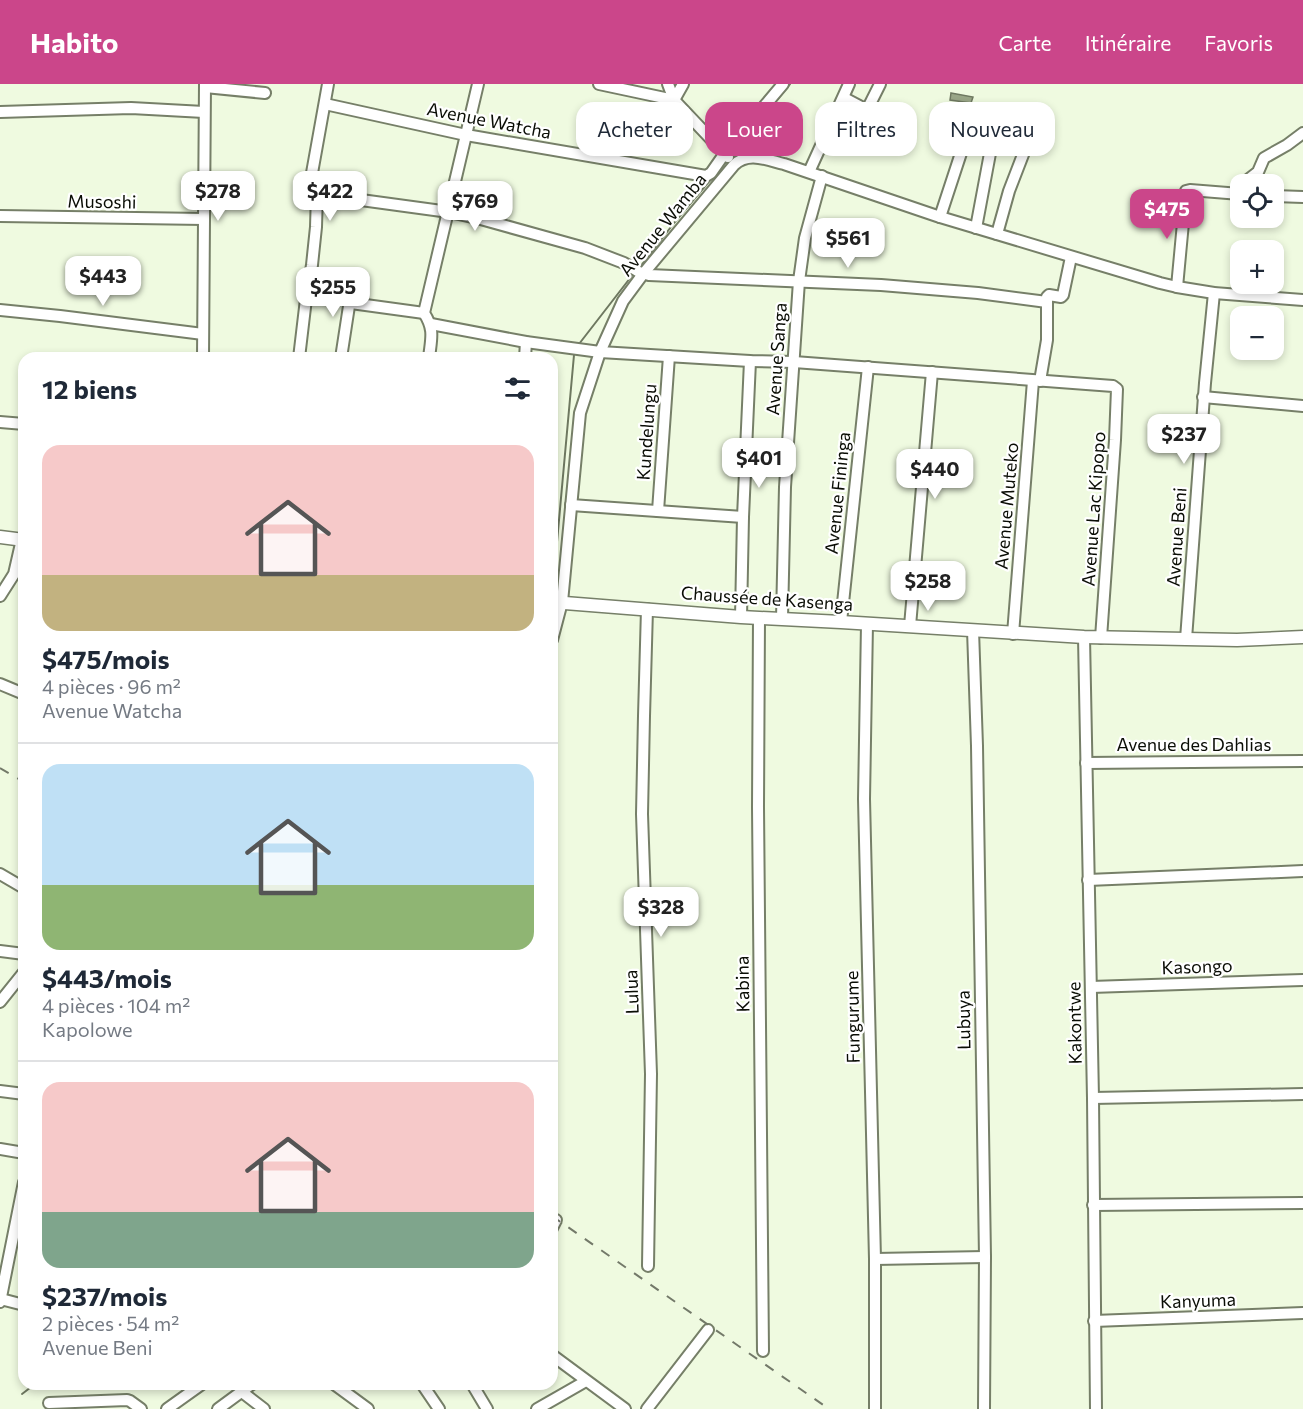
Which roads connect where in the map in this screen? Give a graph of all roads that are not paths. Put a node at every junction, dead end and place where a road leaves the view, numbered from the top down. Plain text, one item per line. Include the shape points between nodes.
1 (328, 84) edge
2 (478, 84) edge
3 (599, 84) edge
4 (668, 84) edge
5 (683, 84) edge
6 (783, 84) edge
7 (849, 84) edge
8 (880, 84) edge
9 (205, 86) edge
10 (266, 93) dead end
11 (844, 98) junction
12 (674, 100) junction
13 (768, 102) edge
14 (325, 104) junction
15 (0, 112) edge
16 (204, 112) junction
17 (705, 132) edge
18 (1303, 133) edge
19 (466, 135) junction
20 (723, 156) edge
21 (727, 156) edge
22 (961, 156) edge
23 (990, 156) edge
24 (1022, 156) edge
25 (734, 165) junction
26 (809, 172) junction
27 (1255, 174) edge
28 (822, 176) junction
29 (1230, 193) edge
30 (317, 194) junction
31 (1284, 196) edge
32 (1303, 197) edge
33 (449, 212) junction
34 (0, 216) edge
35 (940, 216) junction
36 (204, 219) junction
37 (976, 228) junction
38 (997, 234) junction
39 (1071, 257) junction
40 (639, 272) junction
41 (799, 281) junction
42 (1177, 287) junction
43 (1214, 293) junction
44 (1303, 300) edge
45 (1047, 302) junction
46 (0, 310) edge
47 (424, 313) junction
48 (431, 324) junction
49 (203, 334) junction
50 (526, 342) junction
51 (203, 352) edge
52 (300, 352) edge
53 (342, 352) edge
54 (430, 352) edge
55 (525, 352) edge
56 (600, 352) junction
57 (669, 356) junction
58 (750, 361) junction
59 (794, 362) junction
60 (868, 367) junction
61 (932, 372) junction
62 (1037, 381) junction
63 (1203, 398) junction
64 (1303, 406) edge
65 (0, 422) edge
66 (18, 424) edge
67 (571, 505) junction
68 (658, 511) junction
69 (743, 517) junction
70 (0, 537) edge
71 (18, 539) edge
72 (18, 558) edge
73 (558, 589) edge
74 (0, 596) edge
75 (558, 602) edge
76 (647, 609) junction
77 (741, 617) junction
78 (759, 618) junction
79 (782, 618) junction
80 (841, 622) junction
81 (867, 624) junction
82 (910, 626) junction
83 (973, 630) junction
84 (1013, 634) junction
85 (1084, 637) junction
86 (1303, 637) edge
87 (1101, 638) junction
88 (1186, 639) junction
89 (0, 684) edge
90 (18, 692) edge
91 (1303, 761) edge
92 (1086, 763) junction
93 (1303, 871) edge
94 (0, 874) edge
95 (1088, 880) junction
96 (18, 884) edge
97 (0, 951) edge
98 (18, 953) edge
99 (18, 980) edge
100 (1303, 980) edge
101 (1091, 987) junction
102 (0, 1002) edge
103 (0, 1091) edge
104 (18, 1093) edge
105 (1303, 1094) edge
106 (1093, 1098) junction
107 (0, 1149) edge
108 (18, 1152) edge
109 (1303, 1203) edge
110 (1093, 1205) junction
111 (18, 1210) edge
112 (0, 1235) edge
113 (12, 1238) junction
114 (985, 1257) junction
115 (875, 1259) junction
116 (648, 1266) dead end
117 (0, 1301) edge
118 (18, 1304) edge
119 (1303, 1313) edge
120 (1095, 1321) junction
121 (708, 1329) dead end
122 (763, 1351) dead end
123 (558, 1360) edge
124 (586, 1381) junction
125 (191, 1390) edge
126 (244, 1390) edge
127 (342, 1390) edge
128 (426, 1390) edge
129 (476, 1390) edge
130 (242, 1392) junction
131 (49, 1403) dead end
132 (550, 1406) edge
133 (141, 1409) edge
134 (167, 1409) edge
135 (218, 1409) edge
136 (264, 1409) edge
137 (368, 1409) edge
138 (439, 1409) edge
139 (487, 1409) edge
140 (537, 1409) edge
141 (625, 1409) edge
142 (647, 1409) edge
143 (875, 1409) edge
144 (984, 1409) edge
145 (1096, 1409) edge

1 - 14 street
2 - 19 street
3 - 12 street
4 - 12 street
5 - 12 street
6 - 13 street, Avenue Watcha
7 - 11 street
8 - 11 street via 868,108
9 - 10 street
9 - 16 street
11 - 26 street
12 - 17 street
14 - 19 street, Avenue Watcha
14 - 30 street via 311,183
15 - 16 street via 131,108
16 - 36 street
18 - 27 street via 1264,158
19 - 20 street, Avenue Watcha via 706,176
19 - 33 street
21 - 25 street
22 - 35 street
23 - 37 street
24 - 38 street
25 - 26 street via 742,158 756,158
25 - 40 street, Avenue Wamba
26 - 28 street
28 - 35 street
28 - 41 street, Avenue Sanga via 805,238
29 - 42 street via 1186,191
30 - 33 street
30 - 52 street
31 - 32 street
33 - 40 street via 585,248
33 - 47 street
34 - 36 street, Musoshi
35 - 37 street
36 - 49 street
37 - 38 street
38 - 39 street
39 - 42 street
39 - 45 street via 1063,295 1048,296
40 - 41 street via 663,277
40 - 56 street, Avenue Wamba
41 - 45 street via 922,288
41 - 59 street, Avenue Sanga
42 - 43 street
43 - 44 street
43 - 63 street, Avenue Beni
45 - 62 street, Avenue Muteko via 1047,340
46 - 49 street
47 - 48 street
47 - 53 street via 351,303
48 - 50 street
48 - 54 street
49 - 51 street
50 - 55 street
50 - 56 street
56 - 57 street
56 - 67 street, Avenue Wamba via 580,413
57 - 58 street
57 - 68 street, Kundelungu
58 - 59 street
58 - 69 street
59 - 60 street
59 - 79 street, Avenue Sanga via 785,487
60 - 61 street
60 - 80 street, Avenue Fininga
61 - 62 street
61 - 82 street
62 - 84 street, Avenue Muteko
62 - 87 street, Avenue Lac Kipopo via 1117,389
63 - 64 street
63 - 88 street, Avenue Beni
65 - 66 street
67 - 68 street
67 - 73 street, Avenue Wamba
68 - 69 street
69 - 77 street
70 - 71 main road
72 - 74 street via 14,574
75 - 76 main road, Chaussée de Kasenga
76 - 77 main road, Chaussée de Kasenga
76 - 116 street, Lulua via 642,814 651,1074
77 - 78 main road, Chaussée de Kasenga
78 - 79 main road, Chaussée de Kasenga
78 - 122 street, Kabina
79 - 80 main road, Chaussée de Kasenga
80 - 81 main road, Chaussée de Kasenga
81 - 82 main road, Chaussée de Kasenga
81 - 115 street, Fungurume via 864,799
82 - 83 main road, Chaussée de Kasenga
83 - 84 main road, Chaussée de Kasenga
83 - 114 street, Lubuya
84 - 85 main road, Chaussée de Kasenga
85 - 87 main road, Chaussée de Kasenga
85 - 92 street, Kakontwe
86 - 88 main road, Chaussée de Kasenga
87 - 88 main road, Chaussée de Kasenga
89 - 90 street
91 - 92 street, Avenue des Dahlias
92 - 95 street, Kakontwe
93 - 95 street
94 - 96 street
95 - 101 street, Kakontwe
97 - 98 street
99 - 102 street
100 - 101 street, Kasongo
101 - 106 street, Kakontwe
103 - 104 street
105 - 106 street
106 - 110 street, Kakontwe
107 - 108 street
109 - 110 street
110 - 120 street, Kakontwe
111 - 113 street
112 - 113 street
113 - 117 street
114 - 115 street
114 - 144 street, Lubuya
115 - 143 street, Fungurume
117 - 118 street
119 - 120 street, Kanyuma
120 - 145 street, Kakontwe
121 - 142 street
123 - 124 street
124 - 132 street
124 - 141 street
125 - 134 street
126 - 130 street
127 - 137 street
128 - 138 street
129 - 139 street
130 - 135 street
130 - 136 street
131 - 133 street via 127,1400
132 - 140 street

